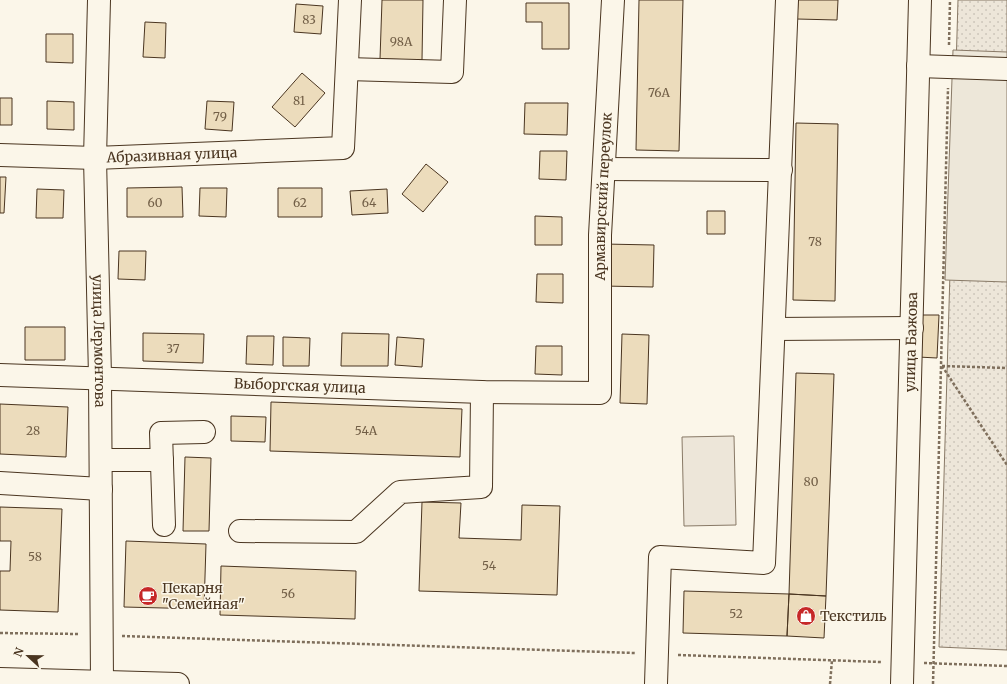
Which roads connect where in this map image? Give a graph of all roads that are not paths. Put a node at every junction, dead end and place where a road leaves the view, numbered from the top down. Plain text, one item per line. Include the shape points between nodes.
1 (99, 0) edge
2 (350, 0) edge
3 (455, 0) edge
4 (613, 0) edge
5 (787, 0) edge
6 (920, 0) edge
7 (918, 66) junction
8 (347, 69) junction
9 (1007, 69) edge
10 (0, 155) edge
11 (95, 158) junction
12 (604, 169) junction
13 (781, 170) junction
14 (912, 328) junction
15 (774, 329) junction
16 (0, 375) edge
17 (100, 377) junction
18 (482, 392) junction
19 (600, 393) joint
20 (204, 432) dead end
21 (101, 460) junction
22 (162, 460) junction
23 (0, 483) edge
24 (101, 489) junction
25 (164, 525) dead end
26 (240, 531) dead end
27 (0, 680) edge
28 (102, 682) junction
29 (178, 684) edge
30 (656, 684) edge
31 (902, 684) edge

1 - 11 street, улица Лермонтова
2 - 8 street
3 - 8 street via 452,72
4 - 12 street, Армавирский переулок
5 - 13 street
6 - 7 street, улица Бажова
7 - 9 street
7 - 14 street, улица Бажова
8 - 11 street, Абразивная улица via 343,148
10 - 11 street, Абразивная улица
11 - 17 street, улица Лермонтова
12 - 13 street
12 - 19 street, Армавирский переулок via 600,235
13 - 15 street
14 - 15 street
14 - 31 street, улица Бажова
15 - 30 street via 764,563 660,557
16 - 17 street, Выборгская улица
17 - 18 street, Выборгская улица
17 - 21 street, улица Лермонтова
18 - 19 street, Выборгская улица
18 - 26 street via 481,487 400,492 356,532
20 - 22 street via 161,434
21 - 22 street
21 - 24 street, улица Лермонтова
22 - 25 street
23 - 24 street
24 - 28 street, улица Лермонтова
27 - 28 street
28 - 29 street

